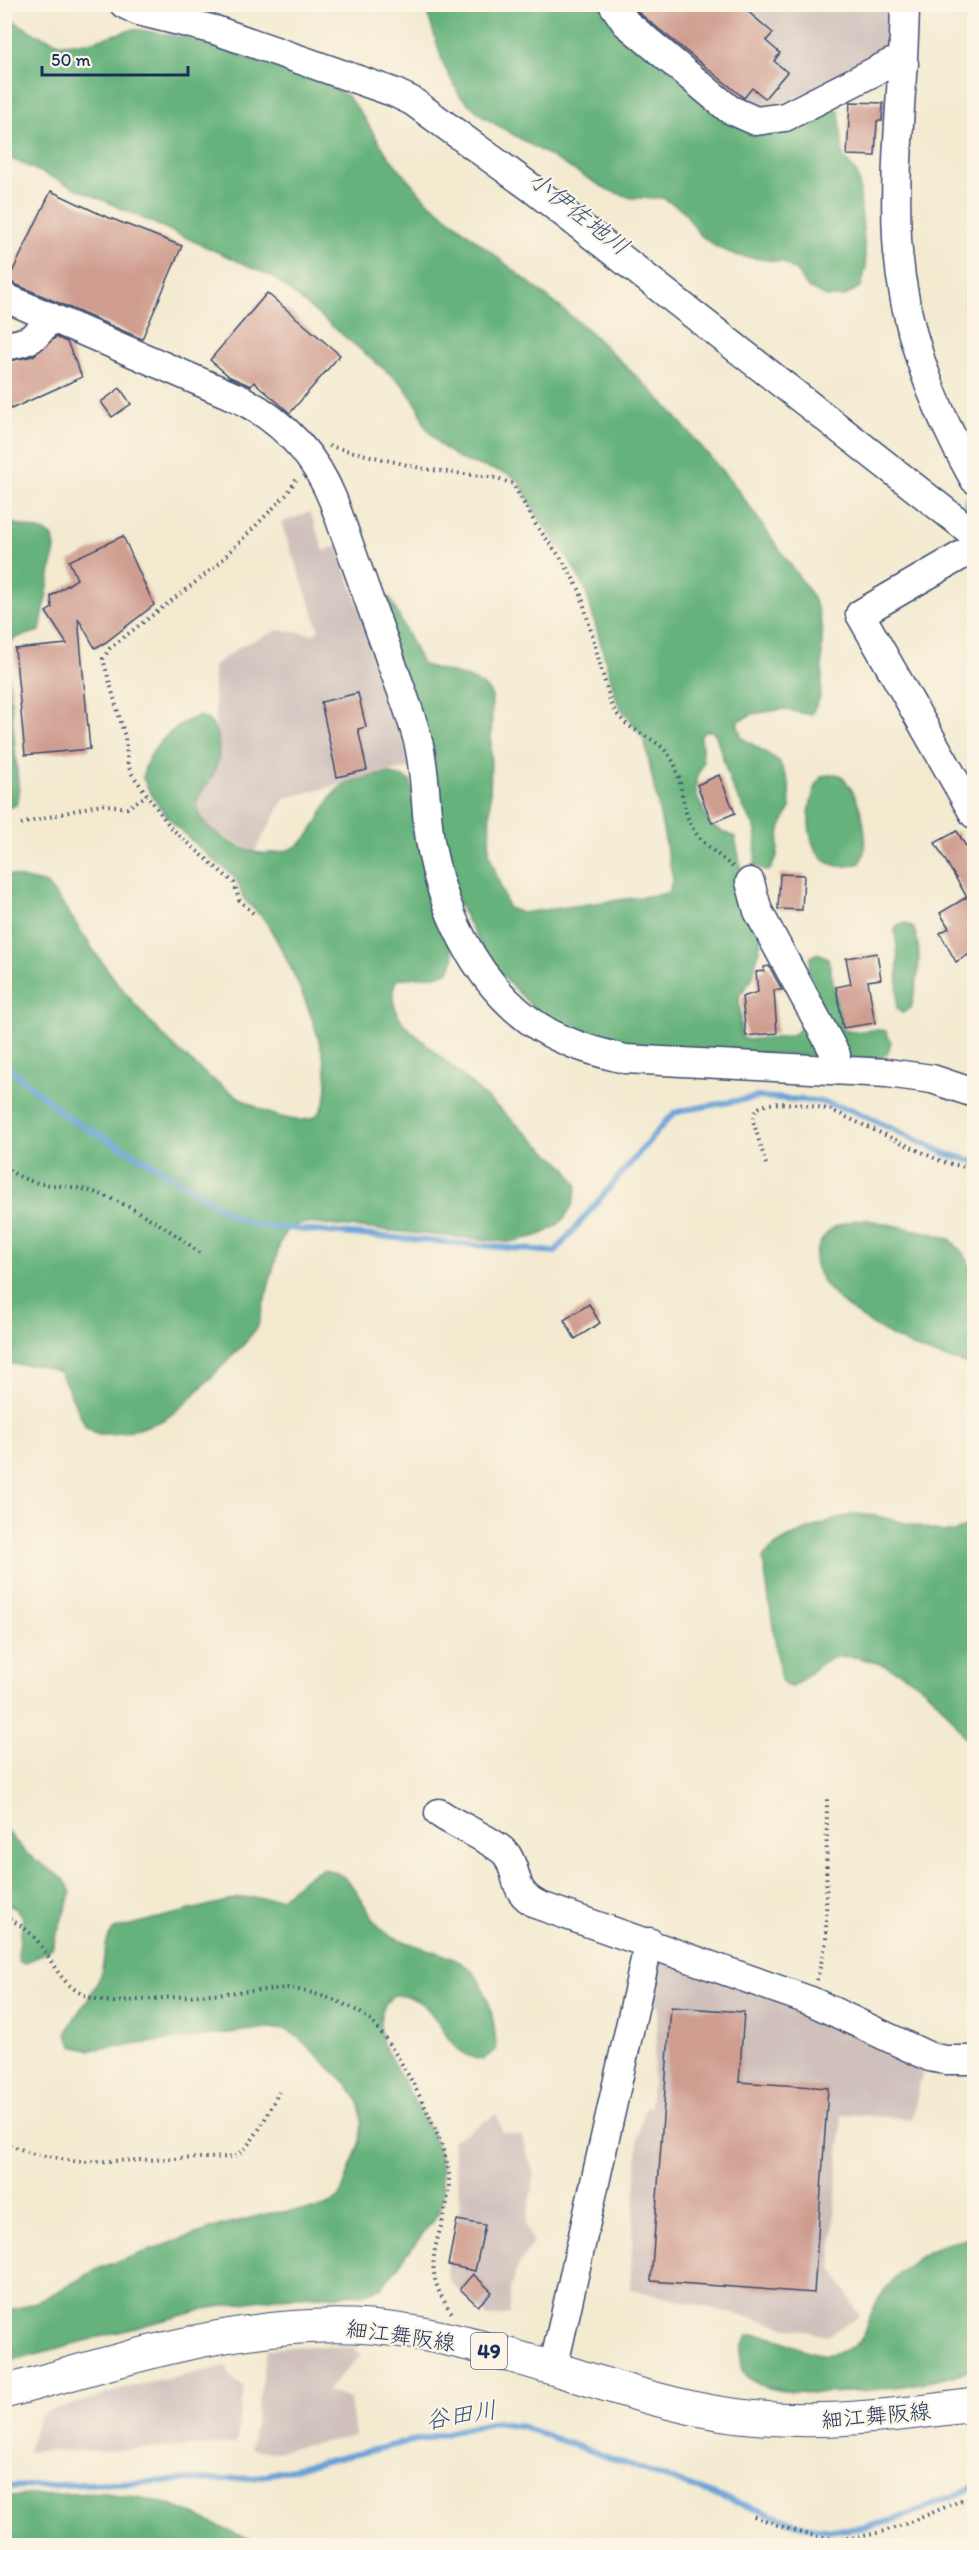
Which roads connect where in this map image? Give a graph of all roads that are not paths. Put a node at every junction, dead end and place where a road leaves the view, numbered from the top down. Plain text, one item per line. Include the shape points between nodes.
1 (124, 4) edge
2 (613, 4) edge
3 (905, 4) edge
4 (904, 64) junction
5 (4, 297) edge
6 (49, 316) junction
7 (4, 346) edge
8 (975, 479) edge
9 (973, 544) edge
10 (975, 814) edge
11 (750, 882) road end
12 (835, 1070) junction
13 (975, 1093) edge
14 (439, 1813) dead end
15 (649, 1942) junction
16 (975, 2060) edge
17 (553, 2369) junction
18 (4, 2392) edge
19 (975, 2405) edge

1 - 9 street via 214,30 412,101 533,189
2 - 4 street via 626,23 729,109 756,121 786,117 891,63
3 - 4 street
4 - 8 street via 897,205 905,303 933,397
5 - 6 street
6 - 7 street via 32,340
6 - 12 street via 243,400 276,421 310,457 333,500 418,741 430,839 447,907 462,939 503,996 529,1020 559,1038 625,1059
9 - 10 street via 860,614
11 - 12 street via 758,911 836,1055
12 - 13 street via 909,1075
14 - 15 street via 506,1854 517,1886 530,1900
15 - 16 street via 811,2001 930,2057
15 - 17 street
17 - 18 main road, 細江舞阪線 / 49 via 456,2342 373,2328 278,2327 205,2339
17 - 19 main road, 細江舞阪線 / 49 via 705,2410 779,2420 862,2419

